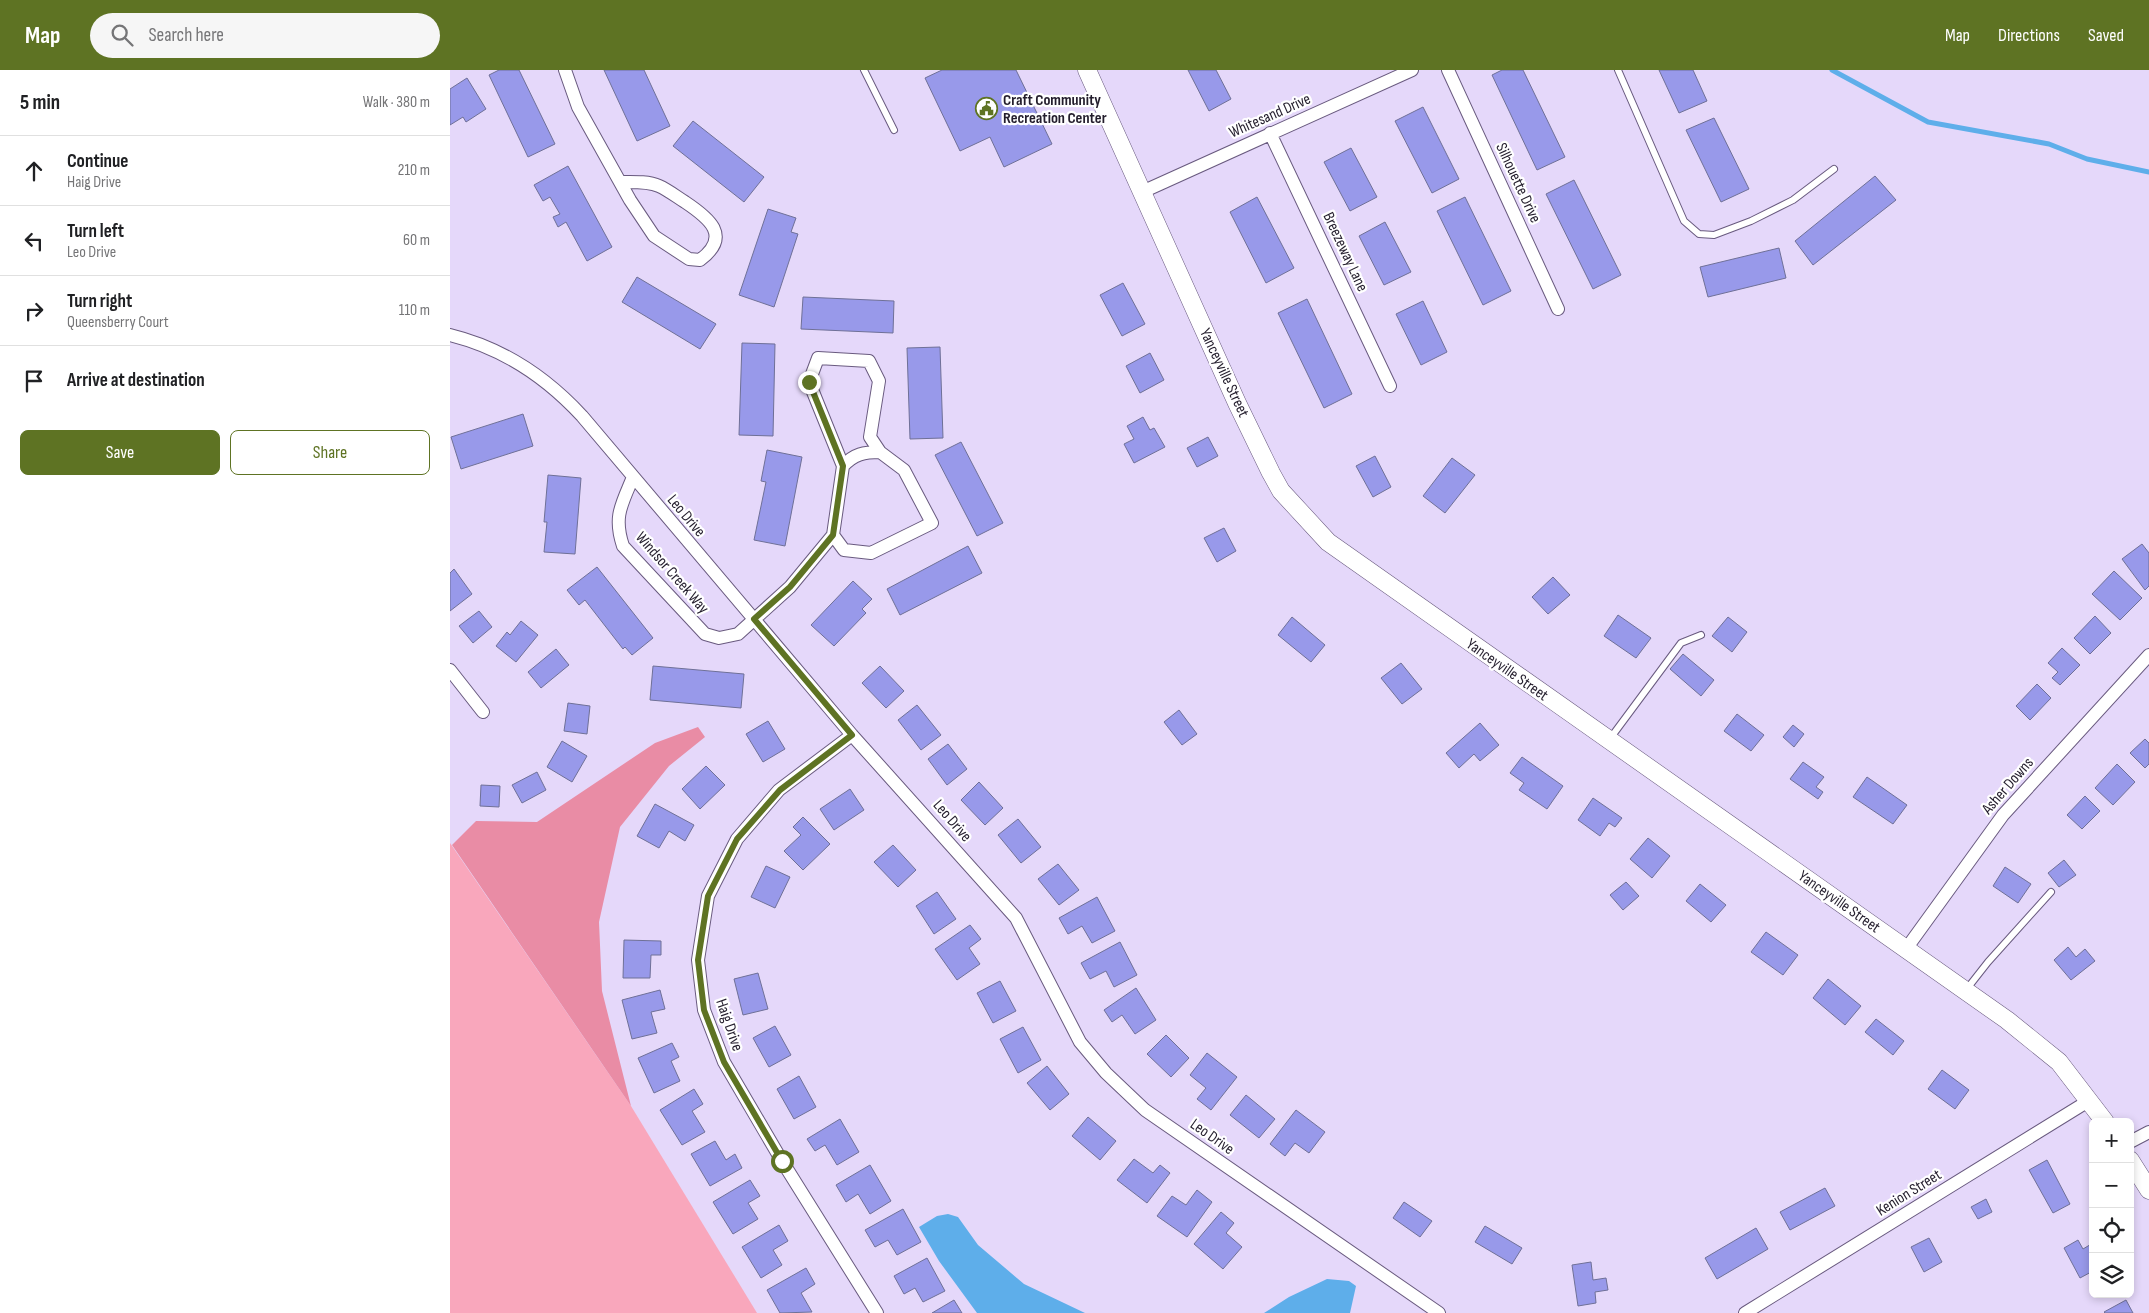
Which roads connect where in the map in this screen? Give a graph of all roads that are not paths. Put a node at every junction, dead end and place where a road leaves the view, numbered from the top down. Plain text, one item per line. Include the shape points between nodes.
1 (565, 70) edge
2 (864, 70) edge
3 (1087, 70) edge
4 (1412, 70) edge
5 (1448, 70) edge
6 (1618, 70) edge
7 (894, 130) dead end
8 (1270, 133) junction
9 (1834, 169) dead end
10 (620, 182) junction
11 (1142, 192) junction
12 (1558, 309) dead end
13 (450, 335) edge
14 (1390, 386) dead end
15 (880, 452) junction
16 (843, 466) junction
17 (633, 477) junction
18 (833, 535) junction
19 (754, 619) junction
20 (1701, 635) dead end
21 (2149, 655) edge
22 (450, 670) edge
23 (483, 712) dead end
24 (852, 735) junction
25 (1608, 741) junction
26 (2051, 892) dead end
27 (1906, 949) junction
28 (1965, 991) junction
29 (2090, 1100) junction
30 (2101, 1118) edge
31 (2149, 1132) edge
32 (2134, 1140) edge
33 (2132, 1163) edge
34 (2149, 1190) edge
35 (877, 1313) edge
36 (1438, 1313) edge
37 (1746, 1313) edge

1 - 10 street via 578,107
2 - 7 lane
3 - 11 main road, Yanceyville Street
4 - 8 street, Whitesand Drive
5 - 12 street, Silhouette Drive
6 - 9 lane via 1684,221 1699,234 1714,235 1751,221 1793,200
8 - 11 street, Whitesand Drive
8 - 14 street, Breezeway Lane
10 - 10 street via 654,236 688,259 700,260 709,253 716,236 713,224 706,216 658,185
11 - 25 main road, Yanceyville Street via 1237,403 1281,491 1328,542
13 - 17 street, Leo Drive via 498,351 548,383 582,416
15 - 16 street via 864,452 851,457
15 - 16 street via 870,437 879,381 869,361 818,358 809,382
15 - 18 street via 904,470 932,523 871,553 844,550
16 - 18 street
17 - 19 street, Leo Drive
17 - 19 street, Windsor Creek Way via 618,514 623,546 705,634 719,638 738,634
18 - 19 street, Windsor Creek Way via 790,587
19 - 24 street, Leo Drive
20 - 25 lane via 1680,643
21 - 27 street, Asher Downs via 2003,815
22 - 23 street
24 - 35 street, Haig Drive via 780,790 737,839 708,896 698,960 704,1010 724,1062
24 - 36 street, Leo Drive via 1016,918 1080,1042 1106,1073 1145,1110
25 - 27 main road, Yanceyville Street
26 - 28 lane
27 - 28 main road, Yanceyville Street
28 - 29 main road, Yanceyville Street via 2059,1062
29 - 30 main road, Yanceyville Street
29 - 37 street, Kenion Street
31 - 32 street
33 - 34 main road

